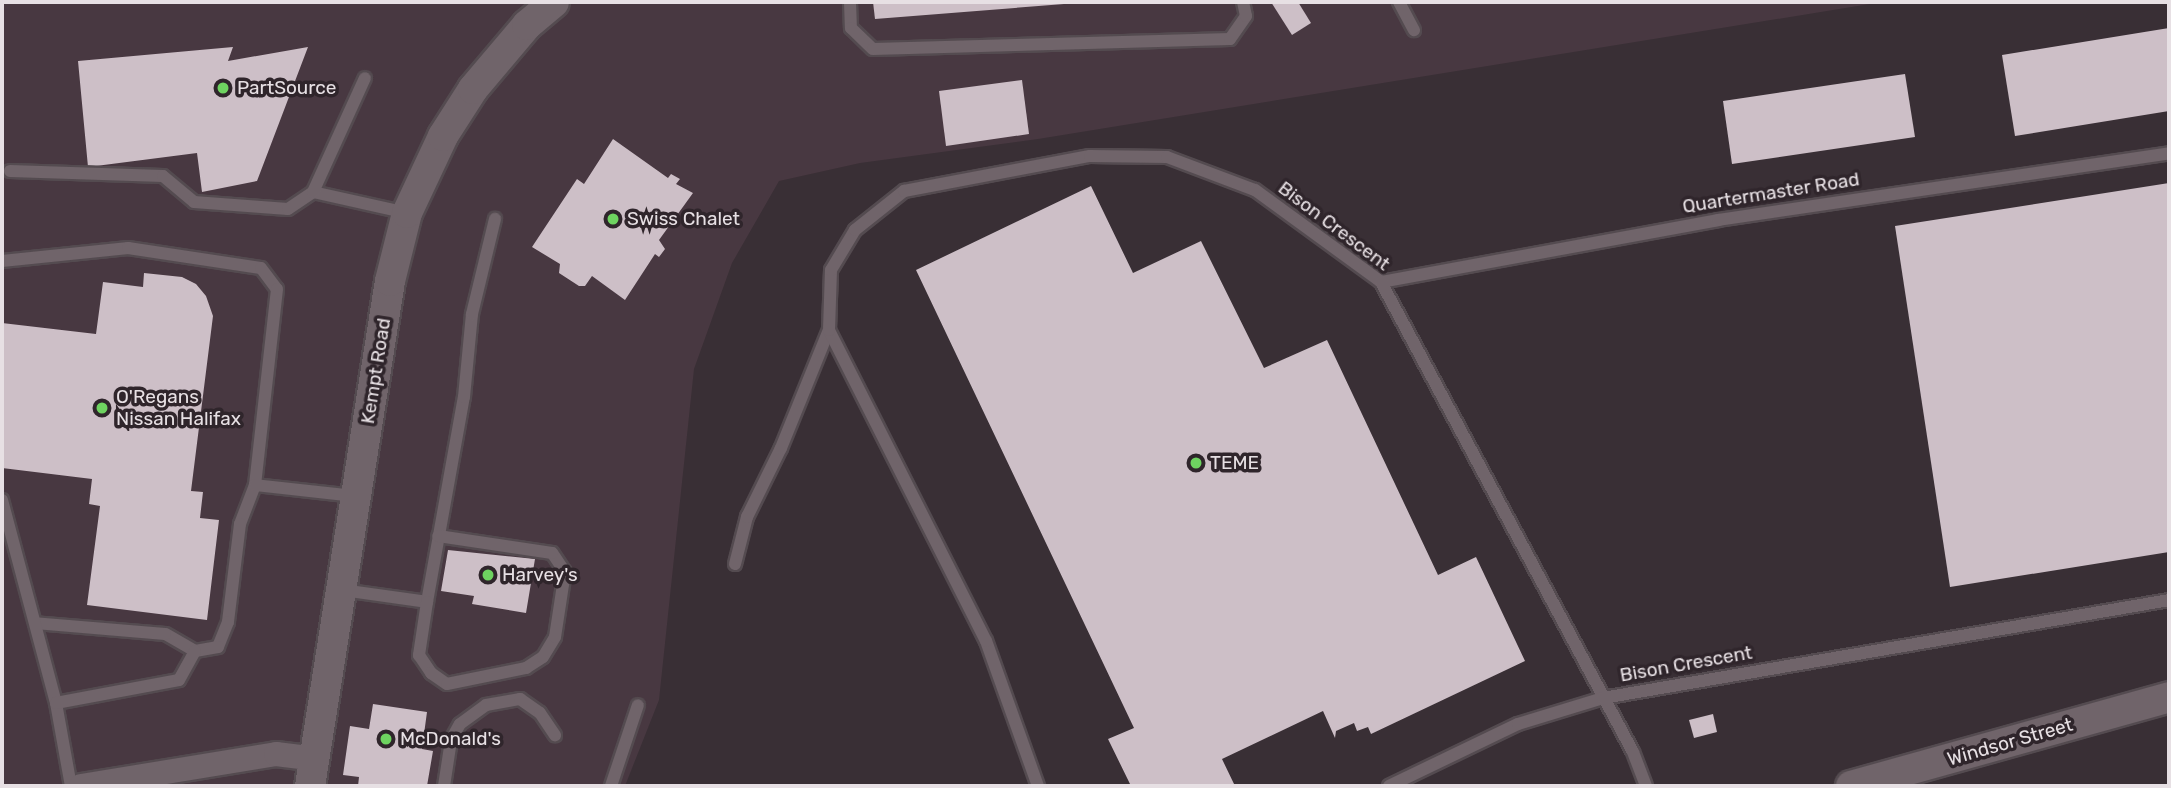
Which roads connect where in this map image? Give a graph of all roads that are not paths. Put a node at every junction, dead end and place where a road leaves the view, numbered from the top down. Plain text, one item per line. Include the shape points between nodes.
1 (554, 2) edge
2 (850, 2) edge
3 (1243, 2) edge
4 (1399, 2) edge
5 (1414, 30) dead end
6 (365, 78) dead end
7 (2169, 153) edge
8 (10, 171) dead end
9 (313, 192) junction
10 (407, 213) junction
11 (495, 219) dead end
12 (2, 261) edge
13 (1381, 282) junction
14 (829, 330) junction
15 (255, 485) junction
16 (356, 496) junction
17 (2, 500) edge
18 (438, 536) junction
19 (735, 564) dead end
20 (342, 590) junction
21 (2169, 600) edge
22 (427, 602) junction
23 (35, 623) junction
24 (195, 651) junction
25 (2169, 697) edge
26 (1603, 698) junction
27 (56, 703) junction
28 (638, 705) dead end
29 (555, 735) dead end
30 (312, 772) edge
31 (71, 786) edge
32 (81, 786) edge
33 (444, 786) edge
34 (611, 786) edge
35 (1038, 786) edge
36 (1389, 786) edge
37 (1646, 786) edge
38 (1851, 786) edge

1 - 10 street, Kempt Road via 527,25 473,89 443,136
2 - 3 lane via 851,28 873,49 1230,39 1246,16
4 - 5 lane
6 - 9 lane
7 - 13 lane, Quartermaster Road via 1718,220
8 - 9 lane via 163,176 194,202 288,209
9 - 10 lane
10 - 16 street, Kempt Road via 390,281
11 - 18 lane via 472,314 464,397
12 - 15 lane via 128,248 261,268 276,289
13 - 14 lane, Bison Crescent via 1255,190 1167,157 1090,156 904,191 855,230 831,270
13 - 26 lane, Bison Crescent
14 - 19 lane via 782,448 747,517
14 - 35 lane, Bison Crescent via 986,641
15 - 16 lane
15 - 24 lane via 240,524 228,622 218,647
16 - 20 street, Kempt Road
17 - 23 lane
18 - 22 lane
18 - 22 lane via 552,553 565,572 555,637 543,657 526,668 447,684 431,673 419,655
20 - 22 lane
20 - 30 street, Kempt Road
21 - 26 lane, Bison Crescent
23 - 24 lane via 165,634
23 - 27 lane
24 - 27 lane via 179,680
25 - 38 street, Windsor Street
26 - 36 lane via 1518,724
26 - 37 lane
27 - 31 lane
28 - 34 lane
29 - 33 lane via 540,713 520,699 486,705 460,724 451,740
30 - 32 street via 276,754

